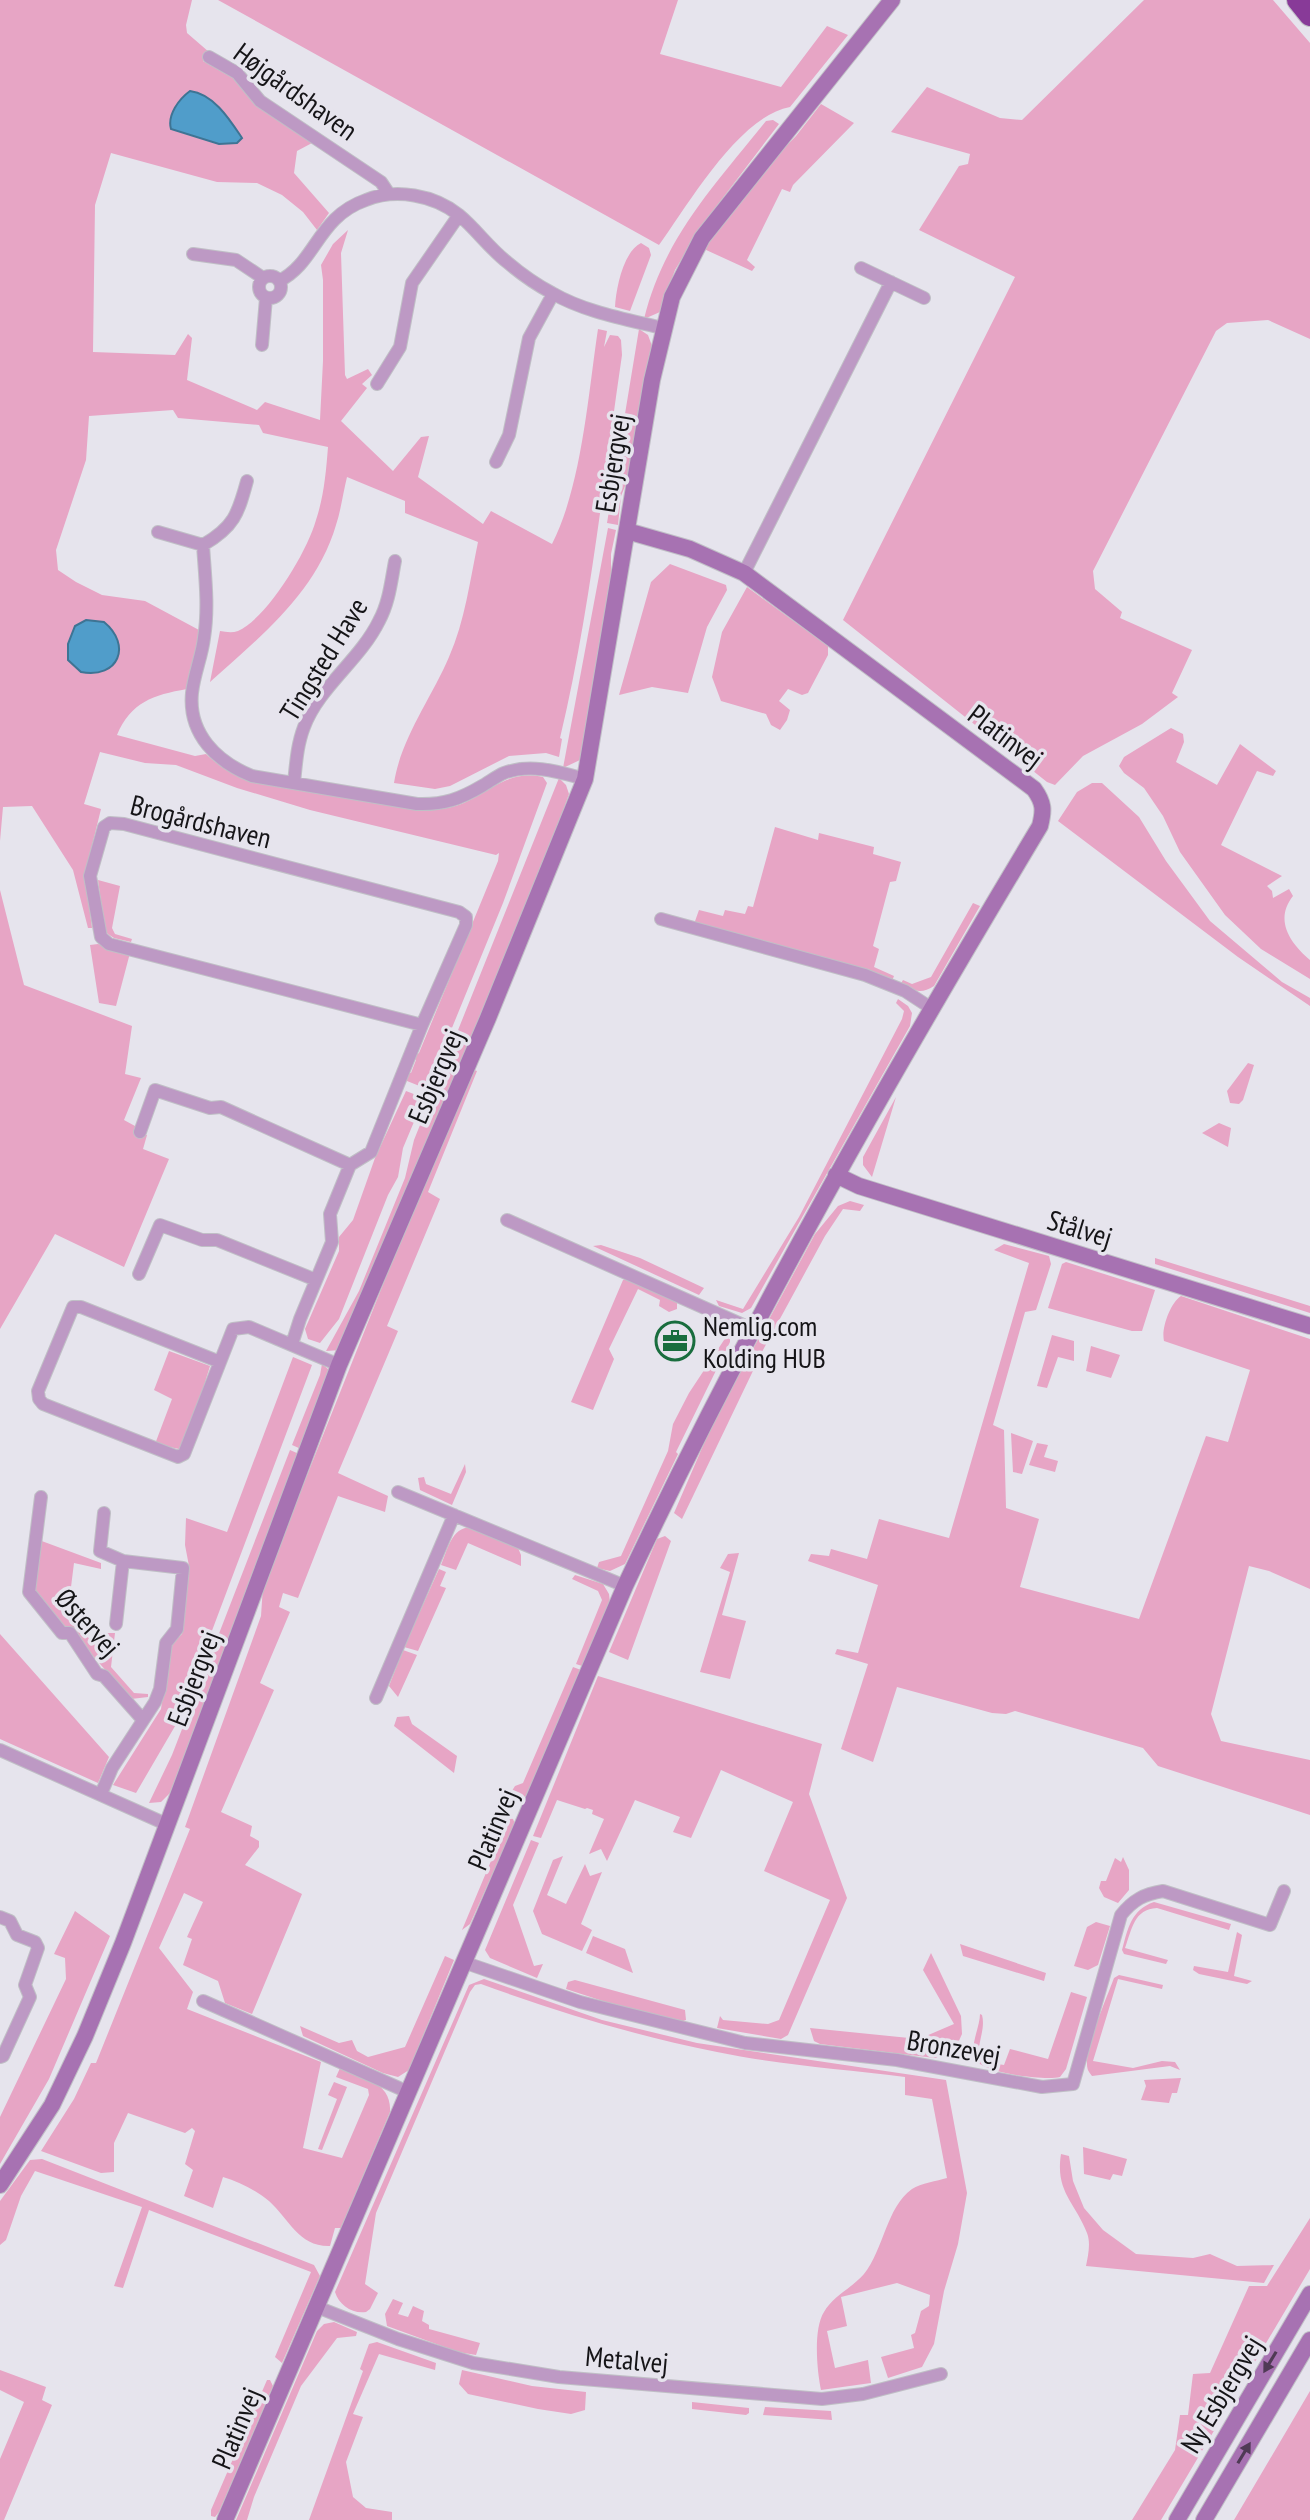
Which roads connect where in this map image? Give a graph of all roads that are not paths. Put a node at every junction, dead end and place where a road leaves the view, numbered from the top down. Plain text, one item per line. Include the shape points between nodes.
1 (892, 0) edge
2 (1298, 0) edge
3 (1310, 15) edge
4 (209, 57) dead end
5 (389, 194) junction
6 (459, 215) junction
7 (193, 254) dead end
8 (861, 268) dead end
9 (263, 278) junction
10 (279, 281) junction
11 (891, 282) junction
12 (553, 294) junction
13 (266, 298) junction
14 (924, 298) dead end
15 (662, 328) junction
16 (262, 345) dead end
17 (377, 384) dead end
18 (496, 462) dead end
19 (247, 481) dead end
20 (627, 531) junction
21 (158, 532) dead end
22 (203, 545) junction
23 (395, 561) dead end
24 (744, 573) junction
25 (585, 779) junction
26 (294, 783) junction
27 (661, 919) dead end
28 (931, 1008) junction
29 (422, 1025) junction
30 (140, 1132) dead end
31 (350, 1165) junction
32 (836, 1175) junction
33 (507, 1220) dead end
34 (139, 1274) dead end
35 (316, 1280) junction
36 (1310, 1326) edge
37 (752, 1329) junction
38 (292, 1344) junction
39 (220, 1362) junction
40 (339, 1365) junction
41 (398, 1492) dead end
42 (41, 1497) dead end
43 (104, 1513) dead end
44 (454, 1515) junction
45 (123, 1561) junction
46 (625, 1586) junction
47 (116, 1624) dead end
48 (376, 1698) dead end
49 (143, 1720) junction
50 (0, 1750) edge
51 (101, 1794) junction
52 (166, 1824) junction
53 (1284, 1891) dead end
54 (0, 1917) edge
55 (463, 1962) junction
56 (203, 2001) dead end
57 (0, 2057) edge
58 (408, 2092) junction
59 (0, 2185) edge
60 (1310, 2294) edge
61 (317, 2307) junction
62 (1310, 2340) edge
63 (941, 2374) dead end
64 (225, 2520) edge
65 (1177, 2520) edge
66 (1204, 2520) edge

1 - 15 street, Esbjergvej via 702,238
2 - 3 highway
4 - 5 street, Højgårdshaven via 237,73 260,101 381,182
5 - 6 street via 429,199
5 - 10 street via 344,210 293,274
6 - 12 street via 507,262
6 - 17 street via 412,283 400,347
7 - 9 street via 236,260
8 - 11 street
9 - 10 street
9 - 13 street via 259,289
10 - 13 street via 279,294
11 - 14 street
11 - 24 street
12 - 15 street via 610,316
12 - 18 street via 529,338 509,435
13 - 16 street
15 - 20 street, Esbjergvej
19 - 22 street via 230,527
20 - 24 street, Platinvej via 690,549
20 - 25 street, Esbjergvej
21 - 22 street
22 - 26 street via 208,608 192,694 193,718 203,741 232,768
23 - 26 street, Tingsted Have via 380,620 304,727
24 - 28 street, Platinvej via 1034,789 1043,802 1040,826
25 - 26 street via 526,769 504,773 457,801 439,804
25 - 40 street, Esbjergvej
27 - 28 street via 865,975
28 - 32 street, Platinvej
29 - 29 street, Brogårdshaven via 466,925 459,912 124,824 104,827 90,876 101,937 109,944
29 - 31 street, Brogårdshaven via 371,1152
30 - 31 street via 155,1090 221,1107
31 - 35 street, Brogårdshaven via 330,1214 332,1242
32 - 36 street, Stålvej
32 - 37 street, Platinvej
33 - 37 street
34 - 35 street via 160,1225 217,1240
35 - 38 street, Brogårdshaven
37 - 46 street, Platinvej
38 - 39 street via 241,1326 233,1329
38 - 40 street
39 - 39 street via 184,1454 178,1457 39,1399 73,1307
40 - 52 street, Esbjergvej
41 - 44 street
42 - 49 street, Østervej via 29,1592
43 - 45 street, Østervej via 100,1551
44 - 46 street
44 - 48 street
45 - 47 street, Østervej
45 - 49 street, Østervej via 183,1568 177,1629 166,1643 160,1689
46 - 55 street, Platinvej
49 - 51 street, Østervej
50 - 51 street
51 - 52 street
52 - 59 street, Esbjergvej via 85,2036 52,2105
53 - 55 street, Bronzevej via 1270,1925 1163,1891 1132,1902 1121,1915 1073,2084 1042,2087 897,2060 745,2043 580,2002
54 - 57 street via 38,1948 25,1985 30,1997
55 - 58 street, Platinvej
56 - 58 street
58 - 61 street, Platinvej
60 -> 65 street, Ny Esbjergvej
61 - 63 street, Metalvej via 473,2363 559,2377 822,2399
61 - 64 street, Platinvej
66 -> 62 street, Ny Esbjergvej

